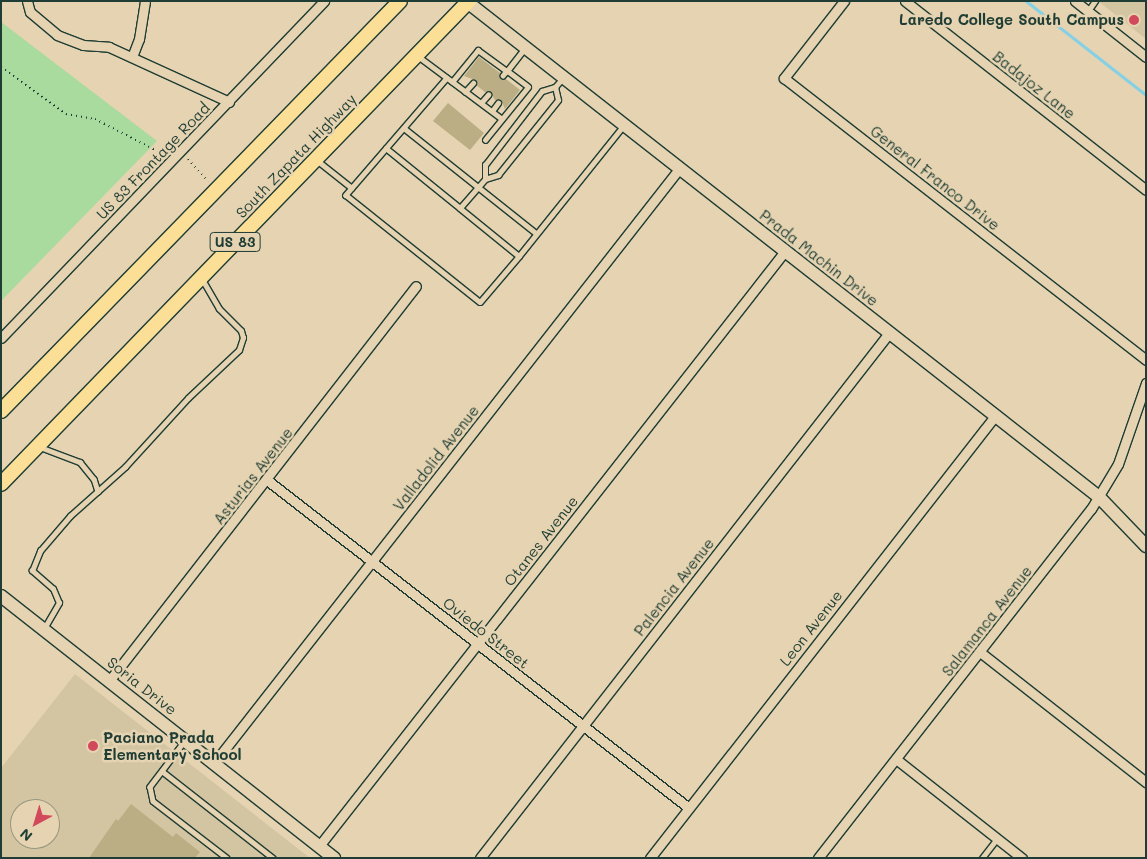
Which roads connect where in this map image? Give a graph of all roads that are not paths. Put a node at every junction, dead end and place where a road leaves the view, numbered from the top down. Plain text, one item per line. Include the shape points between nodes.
1 (27, 1) edge
2 (145, 1) edge
3 (324, 1) edge
4 (400, 1) edge
5 (844, 1) edge
6 (905, 1) edge
7 (1075, 1) edge
8 (1095, 1) edge
9 (468, 2) edge
10 (1088, 11) junction
11 (525, 48) junction
12 (417, 55) junction
13 (132, 57) junction
14 (1146, 57) edge
15 (507, 70) junction
16 (503, 76) dead end
17 (563, 77) junction
18 (447, 78) junction
19 (517, 78) junction
20 (452, 82) junction
21 (473, 83) dead end
22 (513, 84) dead end
23 (554, 87) junction
24 (465, 92) junction
25 (488, 95) dead end
26 (229, 102) junction
27 (481, 103) junction
28 (498, 103) dead end
29 (492, 111) junction
30 (502, 118) junction
31 (624, 125) junction
32 (404, 128) junction
33 (485, 140) dead end
34 (386, 148) junction
35 (315, 159) junction
36 (679, 168) junction
37 (485, 179) junction
38 (478, 187) junction
39 (352, 188) junction
40 (1146, 190) edge
41 (460, 208) junction
42 (536, 233) junction
43 (785, 251) junction
44 (519, 256) junction
45 (202, 277) junction
46 (416, 286) dead end
47 (890, 333) junction
48 (1, 338) edge
49 (1146, 360) edge
50 (1146, 383) edge
51 (1, 411) edge
52 (995, 416) junction
53 (39, 446) junction
54 (267, 480) junction
55 (1, 484) edge
56 (98, 491) junction
57 (1099, 498) junction
58 (1146, 546) edge
59 (372, 562) junction
60 (1, 596) edge
61 (44, 629) junction
62 (478, 644) junction
63 (980, 652) junction
64 (109, 681) junction
65 (583, 726) junction
66 (185, 740) junction
67 (896, 759) junction
68 (214, 763) junction
69 (162, 770) junction
70 (1146, 782) edge
71 (689, 808) junction
72 (997, 838) junction
73 (319, 846) junction
74 (227, 858) edge
75 (273, 858) edge
76 (334, 858) edge
77 (480, 858) edge
78 (650, 858) edge
79 (818, 858) edge
80 (982, 858) edge
81 (1022, 858) edge

1 - 13 street via 30,12 57,35
2 - 13 street via 139,39
3 - 26 street, US 83 Frontage Road
4 - 51 main road
5 - 49 street, General Franco Drive via 784,78
6 - 40 street, Badajoz Lane
7 - 10 street
8 - 10 lane
9 - 11 street, Prada Machin Drive
9 - 12 main road, South Zapata Highway / US 83
10 - 14 street
11 - 15 lane
11 - 17 street, Prada Machin Drive
12 - 18 lane
12 - 35 main road, South Zapata Highway / US 83
13 - 26 street
15 - 16 lane
15 - 19 lane
15 - 20 lane via 489,61 478,50
17 - 23 lane
17 - 31 street, Prada Machin Drive
18 - 20 lane
18 - 32 lane
19 - 22 lane
19 - 30 lane via 528,87
20 - 24 lane
21 - 24 lane
23 - 37 lane via 542,91 485,165
23 - 37 lane via 558,100 498,175
24 - 27 lane
25 - 27 lane
26 - 48 street, US 83 Frontage Road
27 - 29 lane
28 - 29 lane
29 - 30 lane
30 - 33 lane
31 - 36 street, Prada Machin Drive
31 - 42 lane
32 - 34 lane
32 - 38 lane
34 - 39 lane
34 - 41 lane
35 - 39 lane
35 - 45 main road, South Zapata Highway / US 83
36 - 43 street, Prada Machin Drive
36 - 59 street, Valladolid Avenue
37 - 38 lane
38 - 41 lane
38 - 42 lane
39 - 44 lane via 346,195 480,302
41 - 44 lane
42 - 44 lane
43 - 47 street, Prada Machin Drive
43 - 62 street, Otanes Avenue
45 - 53 main road, South Zapata Highway / US 83
45 - 56 lane via 220,309 241,331 243,338 239,350
46 - 54 street, Asturias Avenue
47 - 52 street, Prada Machin Drive
47 - 65 street, Palencia Avenue
50 - 57 street, Salamanca Avenue via 1118,464
52 - 57 street, Prada Machin Drive
52 - 71 street, Leon Avenue
53 - 55 main road, South Zapata Highway / US 83
53 - 56 lane via 80,462 94,479
54 - 59 street, Oviedo Street
54 - 64 street, Asturias Avenue
56 - 61 lane via 54,534 34,563 32,571 53,590 59,603
57 - 58 street, Prada Machin Drive
57 - 63 street, Salamanca Avenue
59 - 62 street, Oviedo Street
59 - 68 street, Valladolid Avenue
60 - 61 street, Soria Drive
61 - 64 street, Soria Drive
62 - 65 street, Oviedo Street
62 - 73 street, Otanes Avenue
63 - 67 street, Salamanca Avenue
63 - 70 street
64 - 66 street, Soria Drive
65 - 71 street, Oviedo Street
65 - 77 street, Palencia Avenue
66 - 68 street, Soria Drive
66 - 69 lane
67 - 72 street
67 - 79 street, Salamanca Avenue
68 - 73 street, Soria Drive
69 - 74 lane via 150,787 153,801
69 - 75 lane
71 - 78 street, Leon Avenue
72 - 80 lane
72 - 81 street
73 - 76 street, Soria Drive

